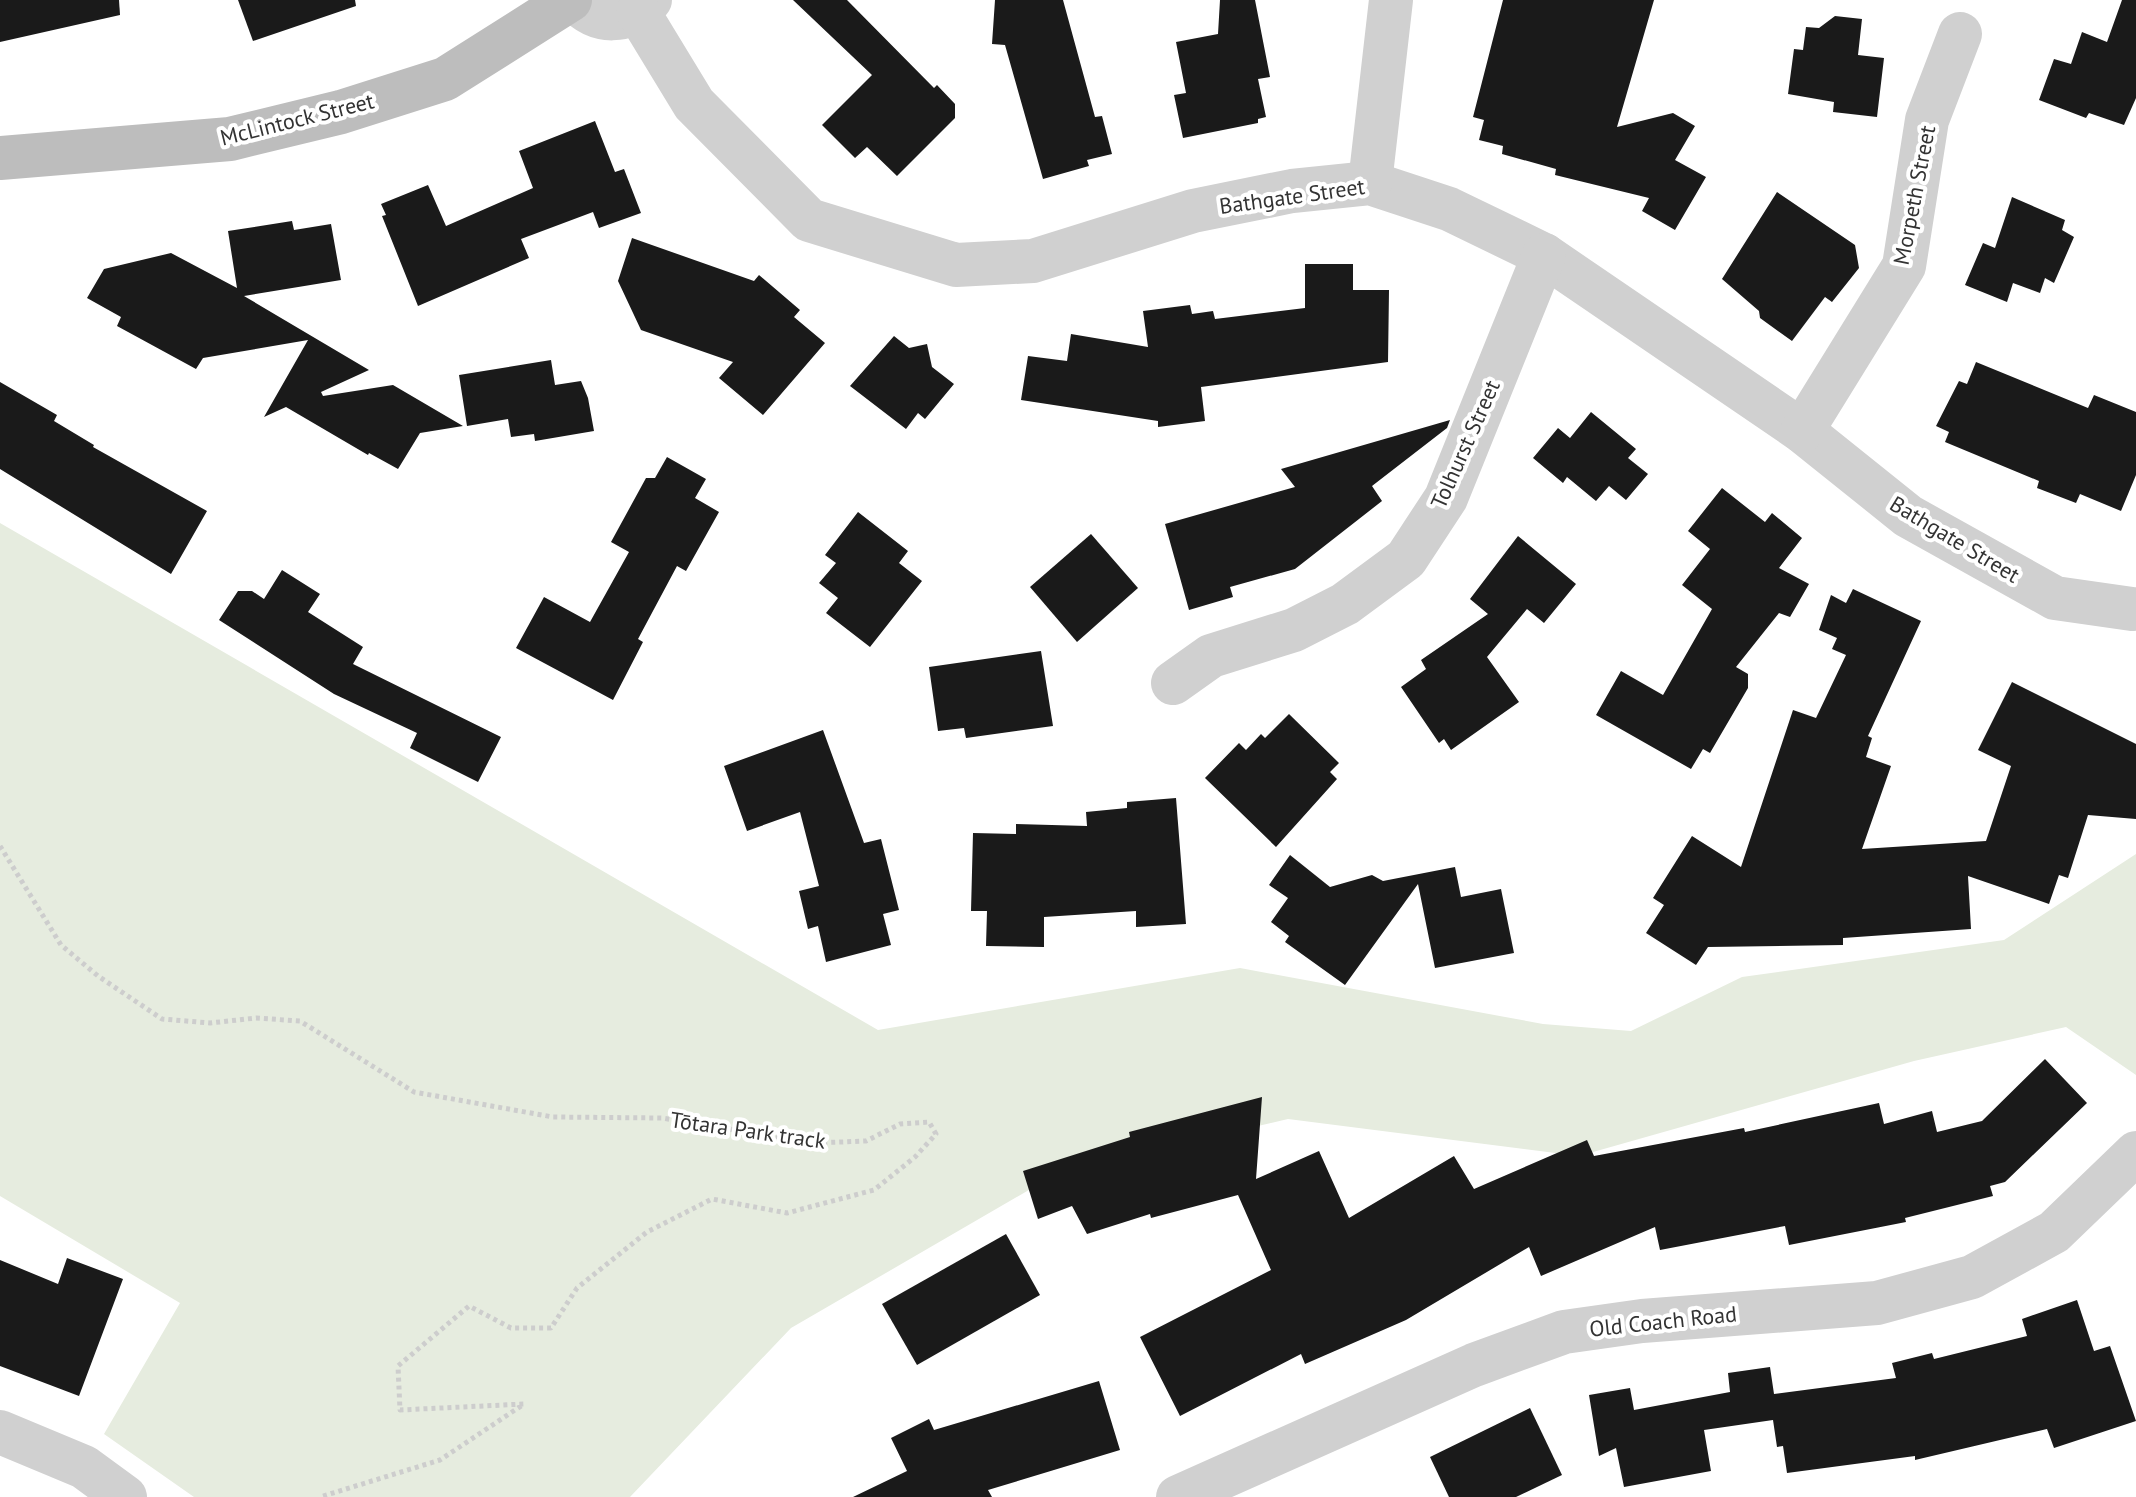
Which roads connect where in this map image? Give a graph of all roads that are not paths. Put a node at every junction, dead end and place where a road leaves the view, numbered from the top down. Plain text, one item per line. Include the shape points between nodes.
1 (573, 0) edge
2 (1391, 0) edge
3 (644, 6) edge
4 (1960, 34) dead end
5 (0, 158) edge
6 (1370, 183) junction
7 (1544, 255) junction
8 (1802, 431) junction
9 (2132, 609) dead end
10 (1173, 683) dead end
11 (2136, 1153) edge
12 (0, 1432) edge
13 (125, 1497) edge
14 (1178, 1497) edge

1 - 3 street via 610,19 625,18
1 - 5 street, McLintock Street via 445,79 341,112 230,139
2 - 6 street
3 - 6 street, Bathgate Street via 694,104 809,220 956,265 1033,261 1193,211 1292,191
4 - 8 street, Morpeth Street via 1927,120 1904,266
6 - 7 street, Bathgate Street via 1449,209
7 - 8 street, Bathgate Street
7 - 10 street, Tolhurst Street via 1446,498 1406,559 1345,604 1294,630 1211,656
8 - 9 street, Bathgate Street via 1908,516 2055,598
11 - 14 street, Old Coach Road via 2054,1232 1972,1277 1877,1303 1564,1332 1474,1365
12 - 13 street via 84,1467

